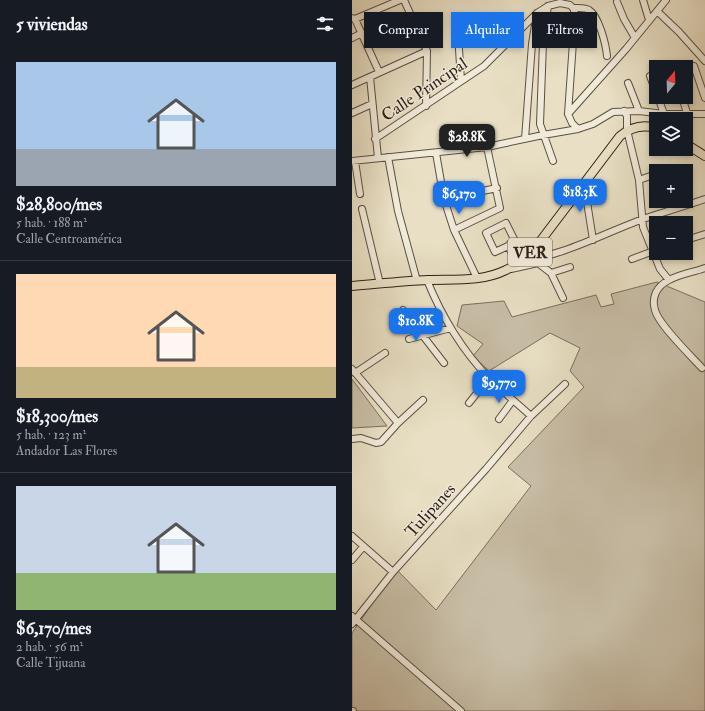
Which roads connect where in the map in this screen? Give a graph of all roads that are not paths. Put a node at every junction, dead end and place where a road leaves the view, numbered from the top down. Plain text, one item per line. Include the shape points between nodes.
1 (400, 0) edge
2 (404, 0) edge
3 (643, 0) edge
4 (666, 0) edge
5 (617, 2) dead end
6 (548, 6) junction
7 (574, 8) junction
8 (657, 11) junction
9 (539, 12) edge
10 (353, 18) edge
11 (532, 18) edge
12 (649, 20) junction
13 (362, 33) junction
14 (352, 38) edge
15 (635, 38) junction
16 (533, 48) edge
17 (459, 49) dead end
18 (427, 51) junction
19 (607, 56) dead end
20 (705, 61) edge
21 (531, 65) junction
22 (542, 66) junction
23 (694, 66) dead end
24 (379, 72) junction
25 (370, 77) junction
26 (461, 81) junction
27 (628, 83) dead end
28 (352, 85) edge
29 (705, 98) edge
30 (372, 104) junction
31 (426, 106) junction
32 (624, 111) junction
33 (639, 111) junction
34 (649, 112) edge
35 (352, 113) edge
36 (693, 113) edge
37 (568, 114) junction
38 (705, 114) edge
39 (649, 127) edge
40 (578, 129) junction
41 (627, 130) junction
42 (543, 135) junction
43 (375, 139) junction
44 (525, 139) junction
45 (487, 147) junction
46 (693, 148) edge
47 (436, 153) junction
48 (705, 156) edge
49 (388, 157) junction
50 (378, 158) junction
51 (353, 161) edge
52 (553, 161) dead end
53 (649, 176) edge
54 (639, 180) junction
55 (584, 183) junction
56 (497, 188) junction
57 (360, 194) dead end
58 (444, 199) junction
59 (705, 199) edge
60 (362, 209) dead end
61 (643, 219) junction
62 (454, 230) junction
63 (705, 234) edge
64 (649, 238) edge
65 (693, 238) edge
66 (593, 240) junction
67 (508, 246) junction
68 (649, 252) edge
69 (632, 258) dead end
70 (657, 260) edge
71 (538, 261) junction
72 (518, 262) junction
73 (570, 267) dead end
74 (705, 268) edge
75 (507, 270) junction
76 (551, 273) junction
77 (477, 278) junction
78 (427, 280) junction
79 (669, 280) junction
80 (417, 281) junction
81 (380, 284) junction
82 (352, 286) edge
83 (563, 298) dead end
84 (403, 310) dead end
85 (451, 328) junction
86 (421, 335) junction
87 (409, 339) dead end
88 (385, 353) dead end
89 (444, 363) dead end
90 (702, 368) dead end
91 (354, 371) edge
92 (489, 378) junction
93 (565, 384) dead end
94 (423, 400) dead end
95 (514, 400) junction
96 (469, 403) dead end
97 (532, 416) junction
98 (499, 419) dead end
99 (398, 423) junction
100 (352, 439) edge
101 (352, 536) edge
102 (363, 547) junction
103 (352, 560) edge
104 (393, 572) junction
105 (353, 620) edge
106 (461, 711) edge

1 - 10 street
2 - 18 street
3 - 12 street
4 - 8 street
5 - 15 street
6 - 7 street, Calle Principal via 560,3
6 - 9 street, Calle Principal
6 - 22 street
7 - 19 street via 589,10 600,28
7 - 37 street
8 - 12 street
8 - 20 street
10 - 13 street
11 - 26 street, Calle Principal via 484,66
12 - 15 street
13 - 14 street
13 - 24 street
15 - 37 street
16 - 21 street
17 - 26 street
18 - 24 street
18 - 31 street
21 - 22 street
21 - 44 street
22 - 42 street via 540,124
23 - 29 street
24 - 25 street
25 - 28 street
25 - 30 street
26 - 31 street, Calle Principal
27 - 33 street
30 - 35 street
30 - 43 street
31 - 43 street, Calle Principal
32 - 33 street
32 - 40 street via 613,112 593,124
32 - 41 street via 628,122
33 - 34 street
36 - 38 street
37 - 40 street
39 - 41 main road
40 - 42 street
41 - 54 street
41 - 55 main road, VER
42 - 44 street
42 - 52 street
43 - 50 street
44 - 45 street
45 - 47 street
45 - 56 street
46 - 48 main road
47 - 49 street
47 - 58 street
49 - 50 street
49 - 80 street via 398,210
50 - 51 street
51 - 57 street
53 - 54 street
54 - 61 street
55 - 66 street
55 - 72 main road, VER via 539,243
56 - 58 street
56 - 62 street via 500,208
58 - 62 street
59 - 61 street
60 - 81 street
61 - 64 street
61 - 66 street
62 - 77 street
63 - 65 street
66 - 71 street
67 - 67 street via 514,238 506,223 486,233 495,252
67 - 72 street
68 - 69 street
70 - 79 street via 663,275
71 - 72 street
71 - 75 street
71 - 76 street
72 - 75 main road, VER
73 - 76 street
74 - 79 street
75 - 77 main road, VER
76 - 83 street
77 - 78 main road, VER
78 - 80 main road, VER
78 - 85 street
79 - 90 street via 657,288 654,298 655,312 672,336
80 - 81 main road, VER
81 - 82 main road, VER
84 - 86 street
85 - 86 street
85 - 92 street
86 - 87 street
86 - 89 street
88 - 91 street
91 - 99 street
92 - 95 street
92 - 96 street
93 - 97 street, Tulipanes
94 - 99 street
95 - 97 street
95 - 98 street
97 - 104 street, Tulipanes
99 - 100 street via 381,442
101 - 102 street
102 - 103 street
102 - 104 street
104 - 105 street, Tulipanes
105 - 106 street

